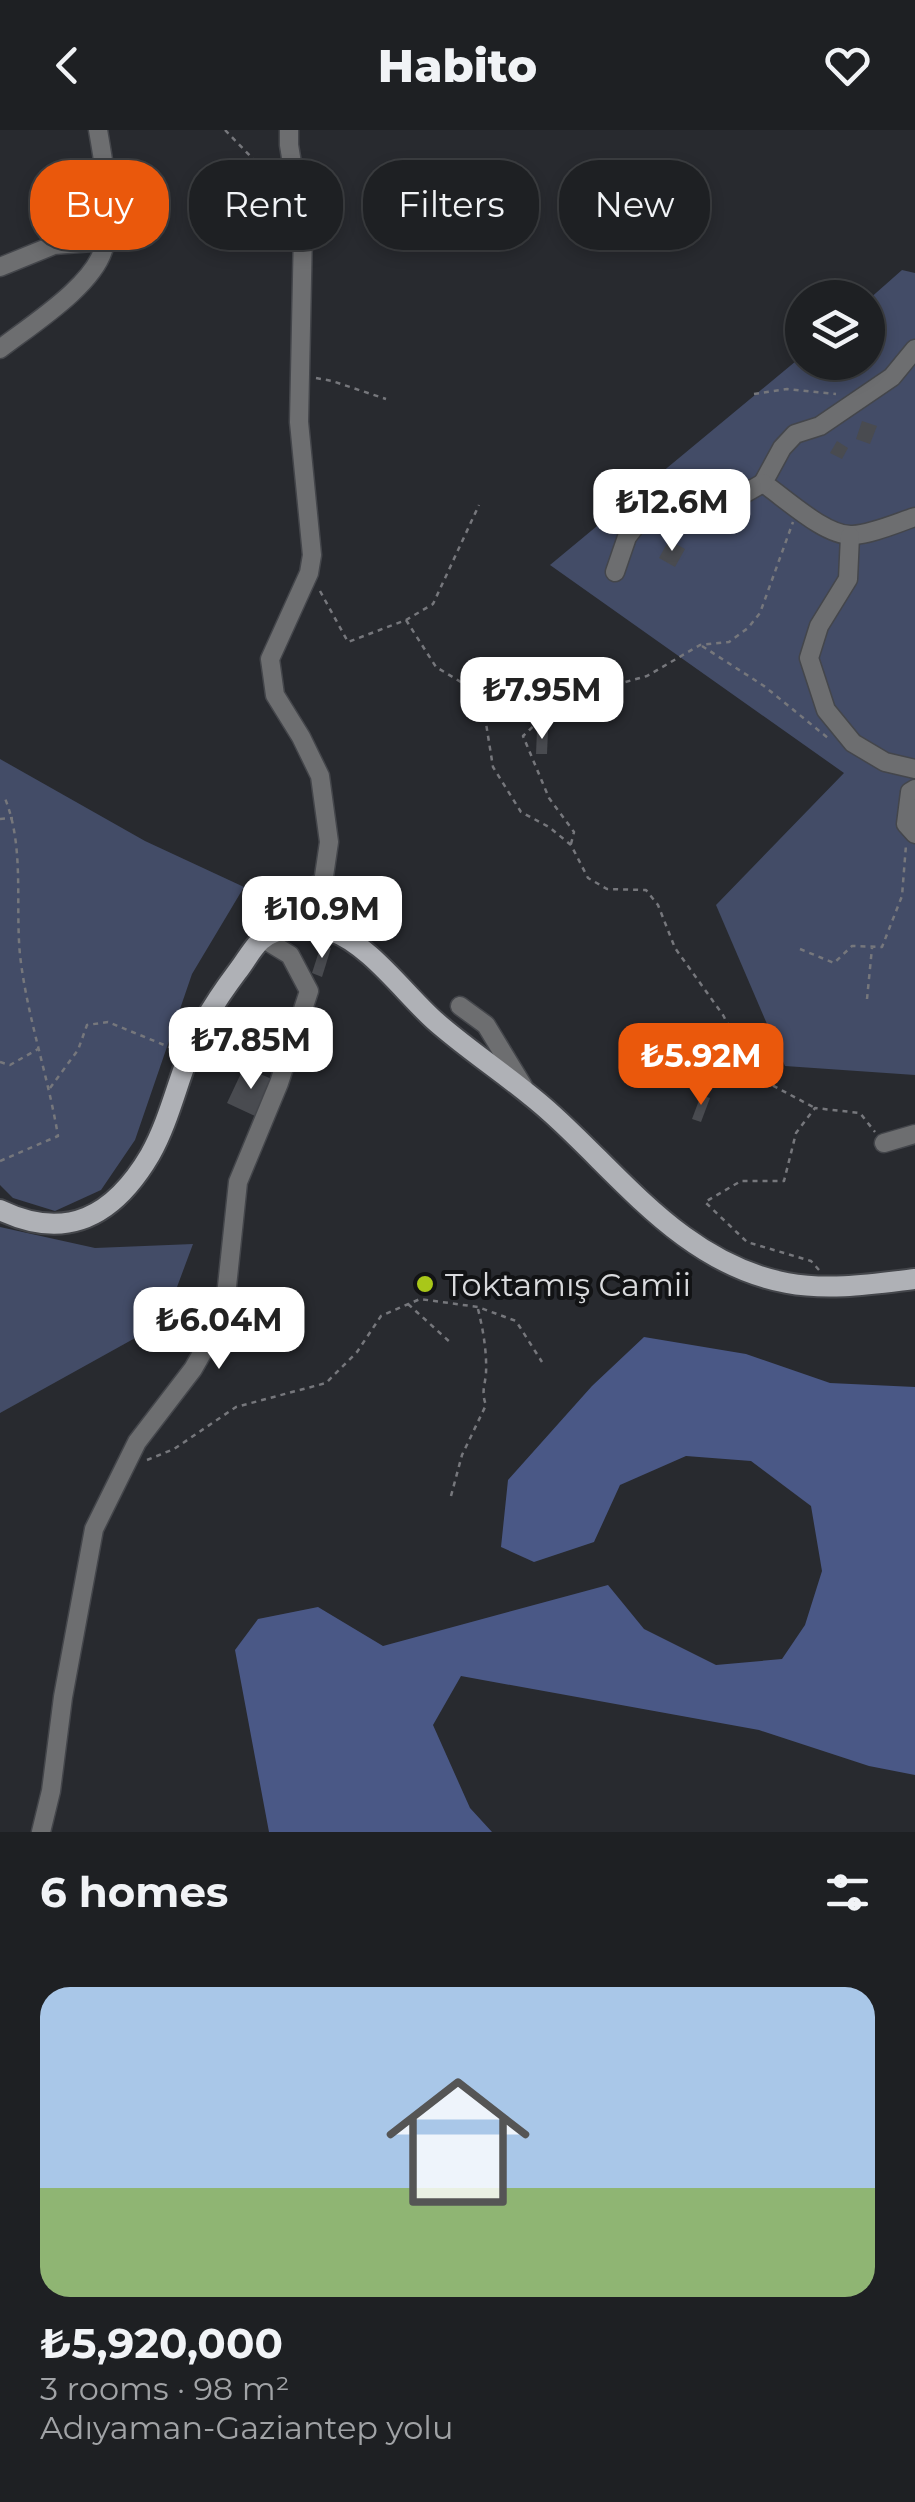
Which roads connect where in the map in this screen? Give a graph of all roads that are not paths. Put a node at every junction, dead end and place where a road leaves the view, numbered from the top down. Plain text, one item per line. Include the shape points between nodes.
1 (98, 130) edge
2 (289, 130) edge
3 (103, 160) edge
4 (42, 250) edge
5 (103, 250) edge
6 (0, 268) edge
7 (0, 349) edge
8 (915, 350) edge
9 (763, 483) junction
10 (915, 516) edge
11 (850, 536) junction
12 (614, 572) dead end
13 (915, 769) edge
14 (915, 789) edge
15 (911, 829) edge
16 (262, 938) junction
17 (460, 1006) dead end
18 (528, 1095) junction
19 (915, 1134) edge
20 (884, 1144) road end
21 (0, 1210) edge
22 (915, 1279) edge
23 (40, 1832) edge

1 - 3 street
2 - 16 street via 304,231 299,422 312,555 270,659 275,695 320,776 328,842 322,883 296,892 266,918
4 - 6 street
5 - 7 street via 78,289
8 - 9 street via 892,377 820,426 795,434
9 - 11 street via 816,523
9 - 12 street via 734,500 643,516
10 - 11 street
11 - 13 street via 848,579 809,658 826,710 853,744
14 - 15 street
16 - 18 main road via 302,926 335,932
16 - 21 main road via 222,992 150,1154 118,1198 92,1216 59,1224 26,1223
16 - 23 street via 290,955 310,992 238,1182 224,1315 192,1370 136,1442 94,1529
17 - 18 street via 486,1025
18 - 22 main road via 660,1220 726,1264 787,1283
19 - 20 street

